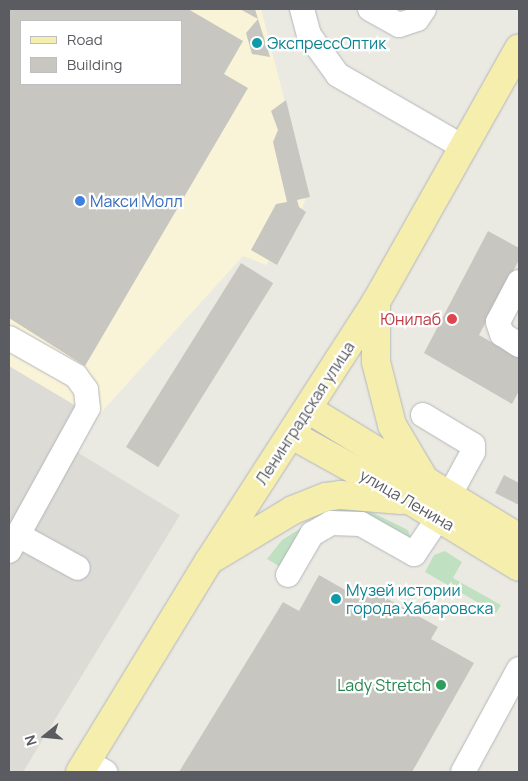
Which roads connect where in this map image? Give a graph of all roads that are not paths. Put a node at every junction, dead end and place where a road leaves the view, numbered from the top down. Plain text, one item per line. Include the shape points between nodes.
1 (302, 9) edge
2 (370, 9) edge
3 (424, 9) edge
4 (519, 48) edge
5 (463, 147) junction
6 (519, 282) edge
7 (376, 302) junction
8 (9, 338) edge
9 (519, 345) edge
10 (308, 409) junction
11 (423, 415) dead end
12 (292, 435) junction
13 (419, 492) junction
14 (444, 507) junction
15 (519, 538) edge
16 (13, 543) edge
17 (209, 560) junction
18 (519, 567) edge
19 (78, 568) dead end
20 (288, 575) dead end
21 (519, 669) edge
22 (91, 769) edge
23 (463, 772) edge

1 - 5 street via 309,35 338,76
2 - 3 street via 399,26 417,20
4 - 5 main road, Ленинградская улица
5 - 7 main road, Ленинградская улица
6 - 9 street via 498,322 502,334
7 - 10 main road, Ленинградская улица
7 - 13 main road via 376,362 392,425
8 - 16 street via 76,376 86,390 88,408
10 - 12 main road, Ленинградская улица
10 - 13 main road, улица Ленина
11 - 14 street via 473,445 473,452
12 - 13 main road, улица Ленина
12 - 17 main road, Ленинградская улица
13 - 14 main road, улица Ленина
13 - 17 main road via 326,497 293,510
14 - 15 main road, улица Ленина
14 - 18 main road, улица Ленина
14 - 20 street via 414,554 361,524 330,523 312,534
16 - 19 street
17 - 22 main road, Ленинградская улица
21 - 23 street

